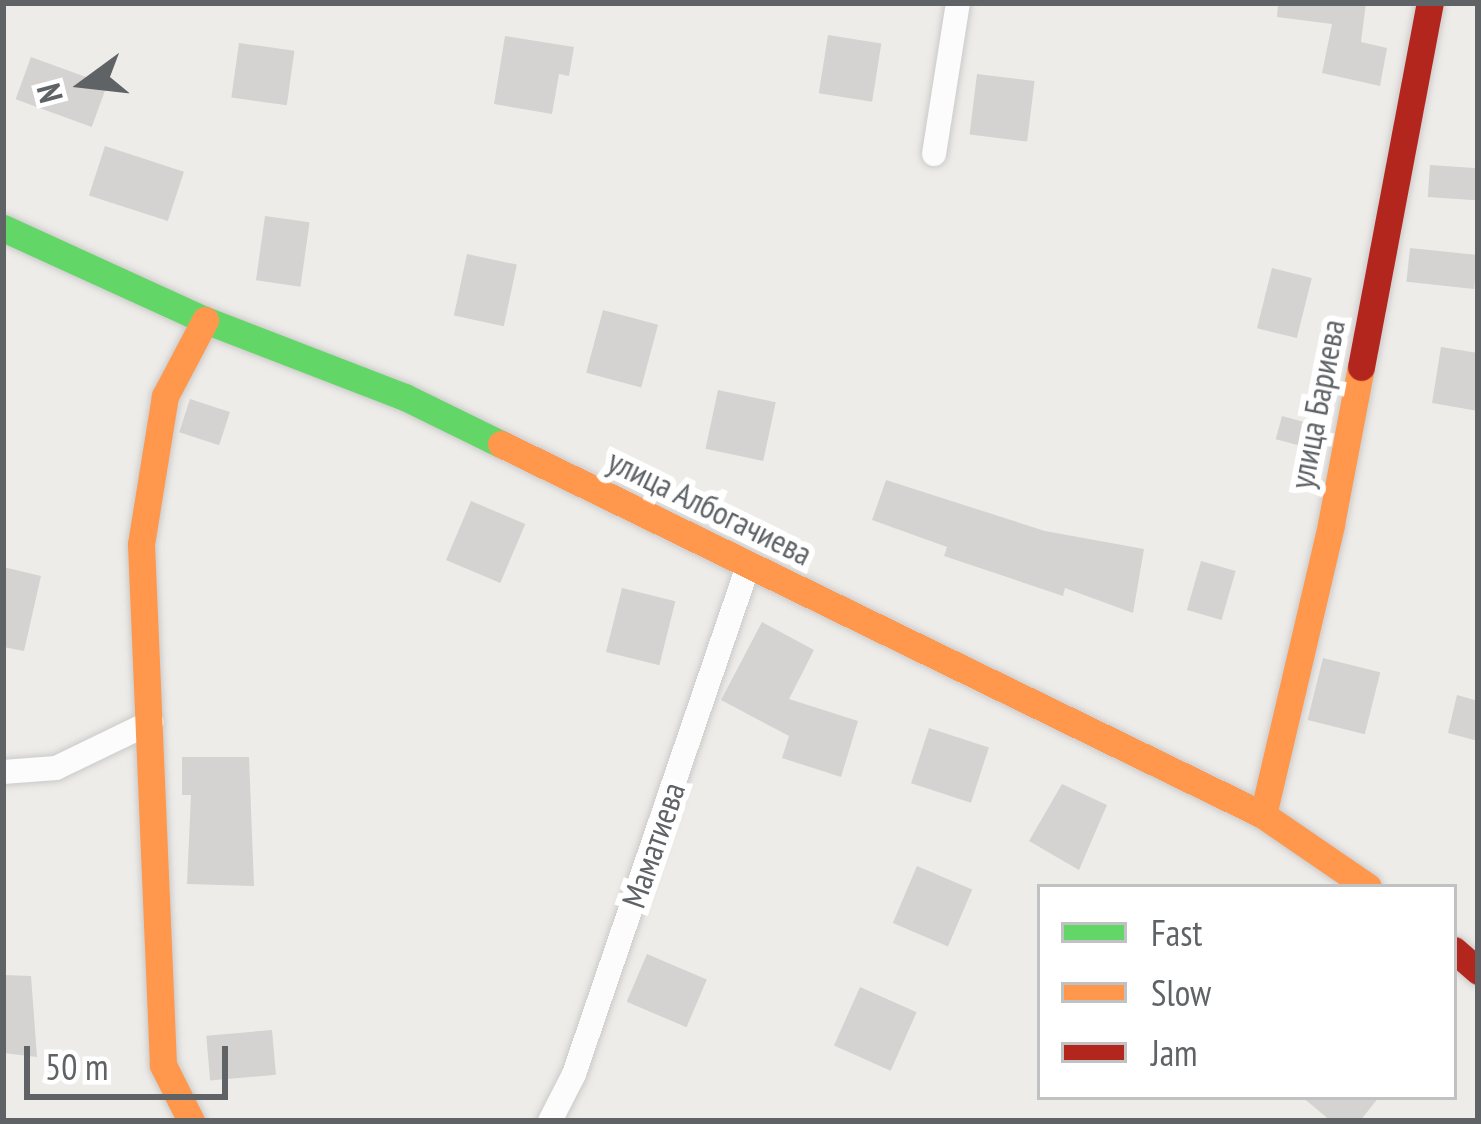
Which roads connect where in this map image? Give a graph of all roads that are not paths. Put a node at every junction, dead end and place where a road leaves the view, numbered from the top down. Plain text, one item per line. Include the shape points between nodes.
1 (958, 3) edge
2 (1430, 3) edge
3 (934, 154) dead end
4 (3, 228) edge
5 (205, 320) junction
6 (748, 566) junction
7 (151, 722) junction
8 (3, 772) edge
9 (1263, 815) junction
10 (1364, 884) edge
11 (190, 1121) edge
12 (550, 1121) edge

1 - 3 street
2 - 9 street, улица Бариева via 1331,524
4 - 5 street, улица Албогачиева
5 - 6 street, улица Албогачиева via 405,397
5 - 7 street via 165,396 141,544
6 - 9 street, улица Албогачиева
6 - 12 street, Маматиева via 574,1075
7 - 8 street via 56,768
7 - 11 street via 164,1065
9 - 10 street, улица Албогачиева

